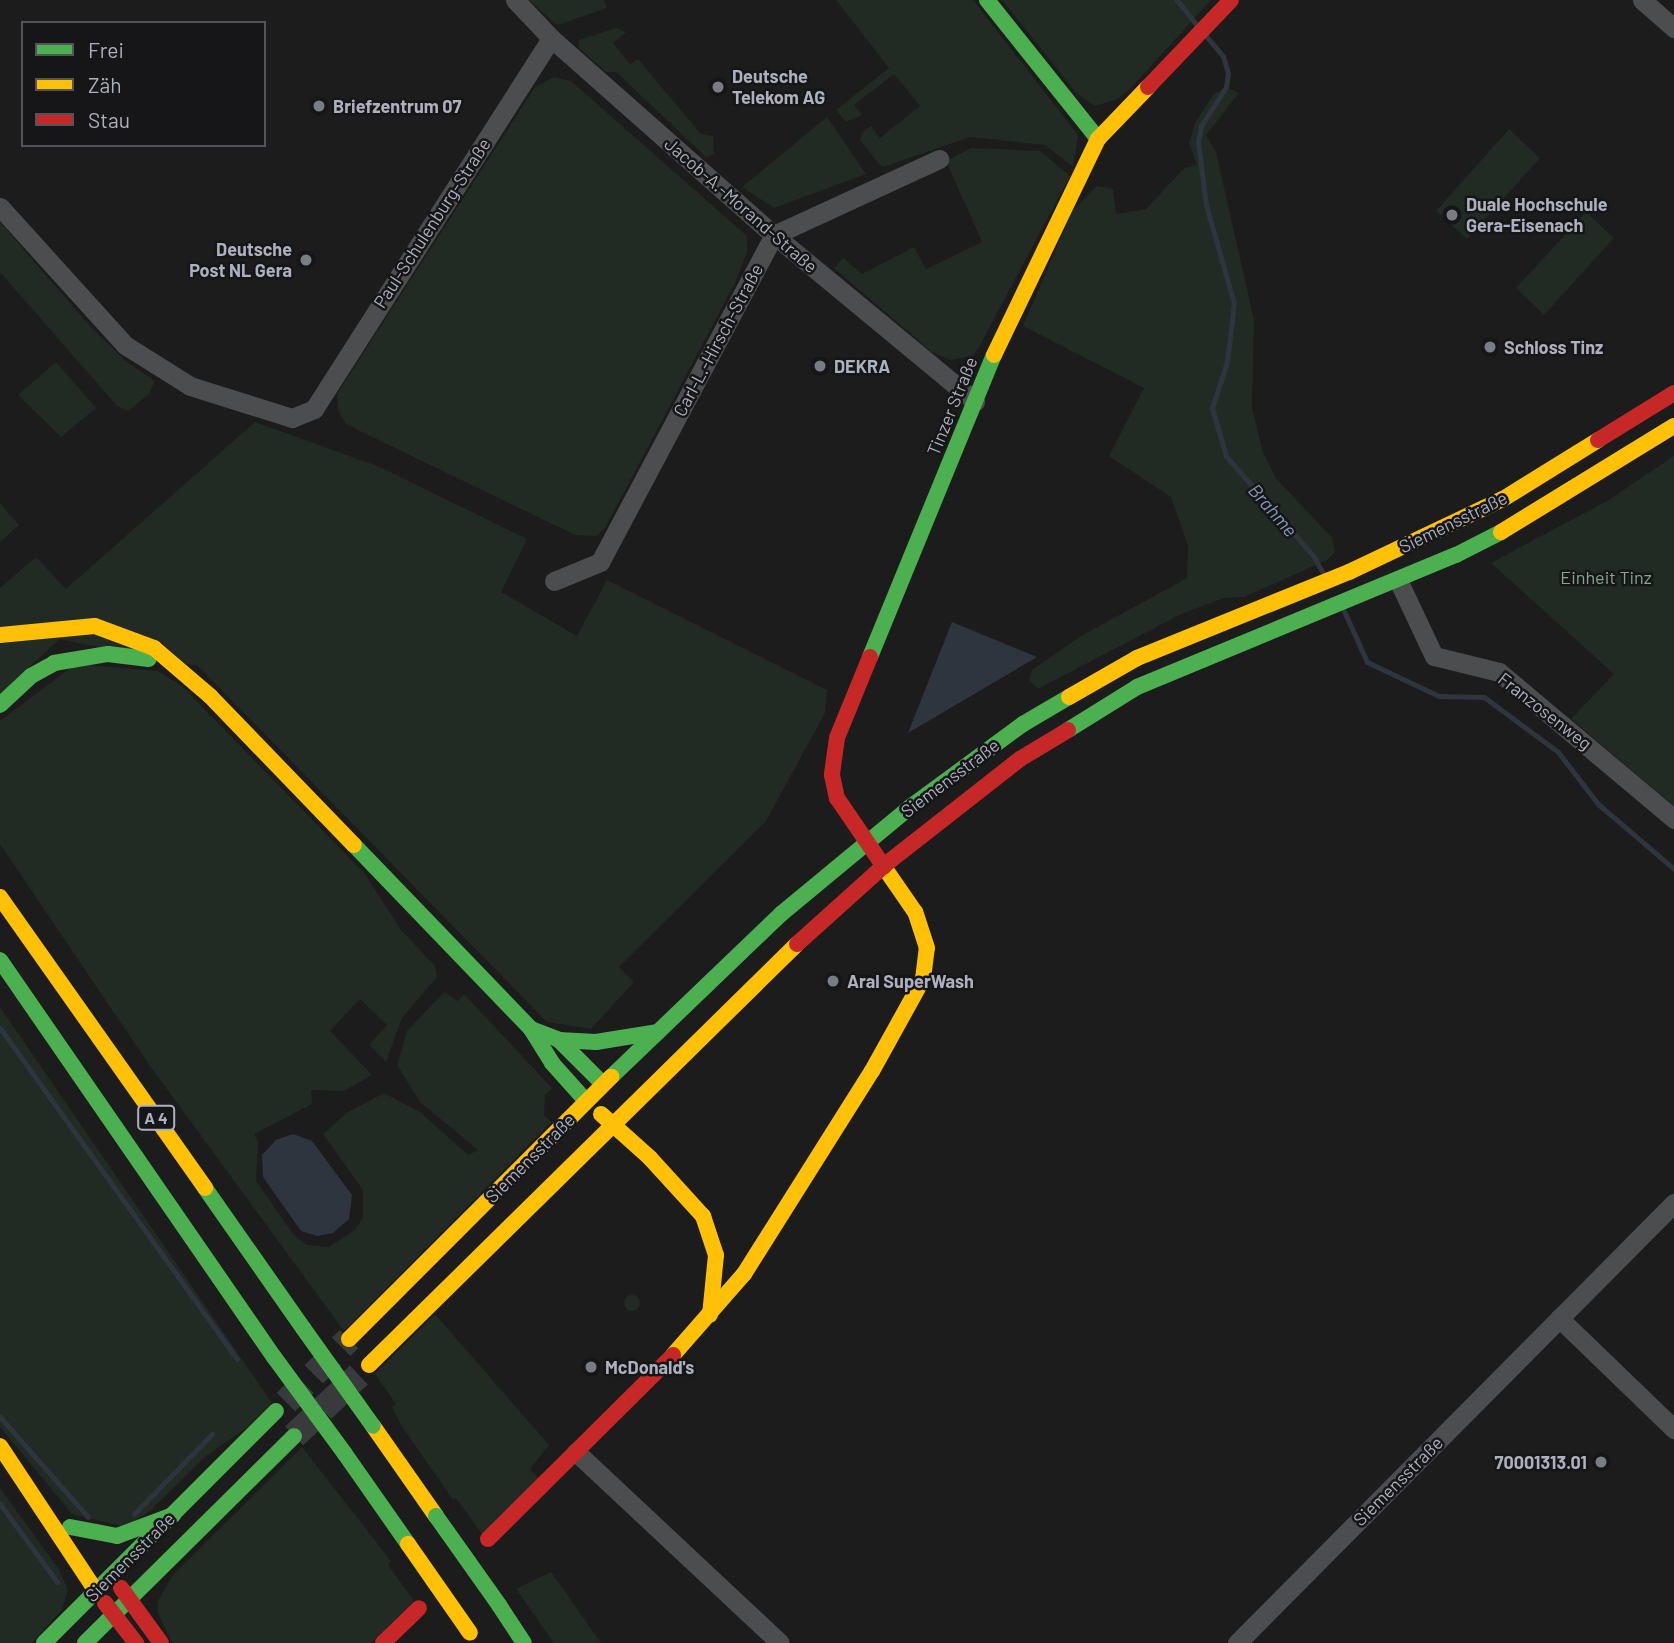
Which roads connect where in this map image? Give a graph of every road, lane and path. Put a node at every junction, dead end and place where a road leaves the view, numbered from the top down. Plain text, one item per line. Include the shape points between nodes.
1 (515, 0) edge
2 (987, 0) edge
3 (1231, 0) edge
4 (1642, 0) edge
5 (1674, 28) edge
6 (551, 38) junction
7 (1098, 139) junction
8 (939, 159) dead end
9 (0, 207) edge
10 (774, 235) junction
11 (1674, 393) edge
12 (975, 401) junction
13 (1674, 426) edge
14 (1388, 555) junction
15 (1398, 580) junction
16 (554, 581) dead end
17 (0, 635) edge
18 (170, 663) junction
19 (0, 705) edge
20 (840, 807) junction
21 (1674, 819) edge
22 (867, 841) junction
23 (886, 864) junction
24 (837, 866) junction
25 (0, 875) edge
26 (4, 903) edge
27 (0, 960) edge
28 (531, 1029) junction
29 (658, 1032) junction
30 (559, 1040) junction
31 (603, 1084) junction
32 (586, 1101) junction
33 (613, 1125) junction
34 (1674, 1203) edge
35 (769, 1236) junction
36 (730, 1252) junction
37 (710, 1315) junction
38 (1559, 1318) junction
39 (349, 1339) tunnel mouth
40 (369, 1366) tunnel mouth
41 (276, 1411) tunnel mouth
42 (1674, 1429) edge
43 (294, 1436) tunnel mouth
44 (0, 1446) edge
45 (576, 1452) junction
46 (41, 1502) junction
47 (173, 1515) junction
48 (70, 1527) junction
49 (488, 1539) dead end
50 (103, 1566) junction
51 (96, 1591) junction
52 (130, 1600) junction
53 (419, 1608) dead end
54 (114, 1614) junction
55 (473, 1638) edge
56 (44, 1643) edge
57 (85, 1643) edge
58 (136, 1643) edge
59 (161, 1643) edge
60 (383, 1643) edge
61 (524, 1643) edge
62 (780, 1643) edge
63 (1237, 1643) edge

1 - 6 street, Jacob-A.-Morand-Straße
2 - 7 main road
3 - 7 main road, Tinzer Straße
4 - 5 street
6 - 9 street, Paul-Schulenburg-Straße via 314,409 292,418 190,386 125,345
6 - 10 street, Jacob-A.-Morand-Straße
7 - 12 main road, Tinzer Straße
8 - 10 street
10 - 12 street, Jacob-A.-Morand-Straße
10 - 16 street, Carl-L.-Hirsch-Straße via 600,562
11 - 14 main road, Siemensstraße via 1503,499
12 - 20 main road, Tinzer Straße via 837,738 832,775
13 - 15 main road, Siemensstraße via 1518,523
14 - 15 main road
14 - 22 main road, Siemensstraße via 1196,632 1077,690 967,764
15 - 21 street, Franzosenweg via 1434,656 1499,672
15 - 23 main road, Siemensstraße via 1203,658 1090,713 1020,759
17 - 18 main road via 95,626 139,639
18 - 19 main road via 83,655 31,676
18 - 28 main road via 210,696
20 - 22 main road, Tinzer Straße
20 - 24 main road
22 - 23 main road, Tinzer Straße
22 - 24 main road, Siemensstraße
23 - 33 main road, Siemensstraße via 752,986
23 - 35 main road via 923,930 923,979
24 - 29 main road, Siemensstraße
25 - 26 main road
26 - 61 main road, A 4, bridge
27 - 55 main road, A 4, bridge
28 - 30 main road
28 - 32 main road via 552,1063
29 - 30 main road via 596,1042
29 - 31 main road, Siemensstraße
30 - 31 main road
31 - 32 main road, Siemensstraße
31 - 33 main road
32 - 33 main road
32 - 39 main road, Siemensstraße
33 - 36 main road via 690,1201
33 - 40 main road, Siemensstraße
34 - 38 street, Siemensstraße
35 - 36 main road
35 - 37 main road
36 - 37 main road
37 - 45 main road
38 - 42 street
38 - 63 street, Siemensstraße
41 - 47 main road, Siemensstraße
43 - 52 main road, Siemensstraße
44 - 46 main road
45 - 49 main road
45 - 62 street
46 - 48 main road
46 - 51 main road
47 - 48 main road via 117,1536
47 - 50 main road, Siemensstraße
48 - 50 main road
50 - 51 main road, Siemensstraße
50 - 52 main road
51 - 54 main road
51 - 56 main road, Siemensstraße
52 - 54 main road, Siemensstraße
52 - 59 main road, Siemensstraße
53 - 60 main road
54 - 57 main road, Siemensstraße
54 - 58 main road, Siemensstraße

